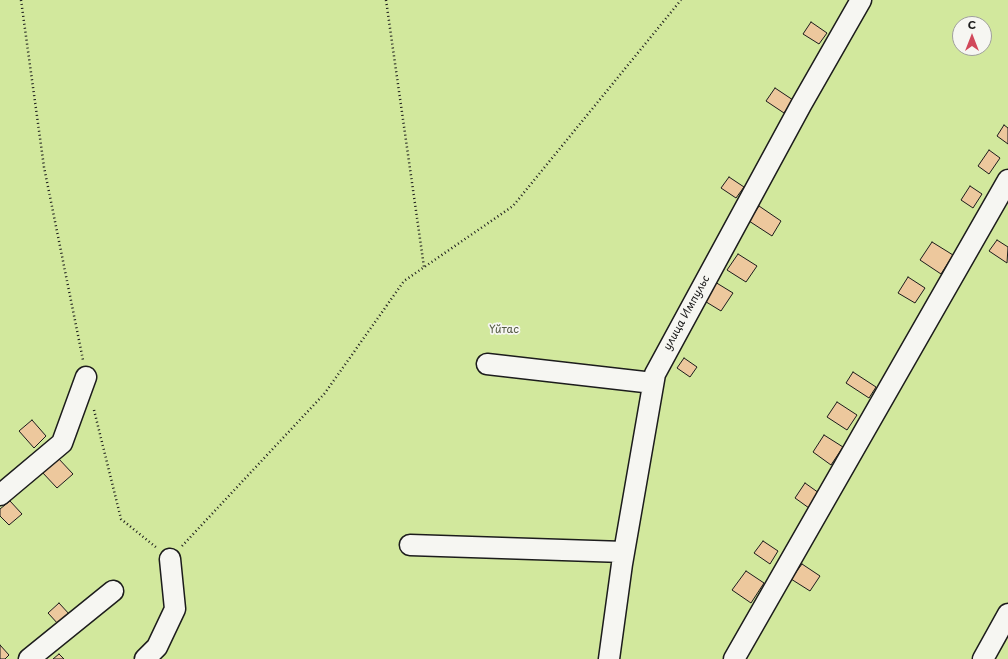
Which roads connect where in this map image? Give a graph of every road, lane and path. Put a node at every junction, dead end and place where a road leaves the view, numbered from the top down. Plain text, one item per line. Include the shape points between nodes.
1 (21, 0) edge
2 (386, 0) edge
3 (681, 0) edge
4 (860, 0) edge
5 (1008, 180) edge
6 (424, 267) junction
7 (487, 364) dead end
8 (86, 377) joint
9 (653, 383) junction
10 (93, 406) dead end
11 (0, 495) edge
12 (410, 545) dead end
13 (624, 552) junction
14 (170, 559) junction
15 (113, 591) dead end
16 (1008, 614) edge
17 (29, 659) edge
18 (145, 659) edge
19 (609, 659) edge
20 (734, 659) edge
21 (983, 659) edge

1 - 8 path via 44,167
2 - 6 path
3 - 6 path via 513,206
4 - 9 street, улица Импульс via 666,353
5 - 20 street
6 - 14 path via 404,281 325,393
7 - 9 street
8 - 11 street via 62,443
9 - 13 street, улица Импульс
10 - 14 path via 121,519
12 - 13 street
13 - 19 street, улица Импульс
14 - 18 street via 175,609 157,647
15 - 17 street
16 - 21 street

